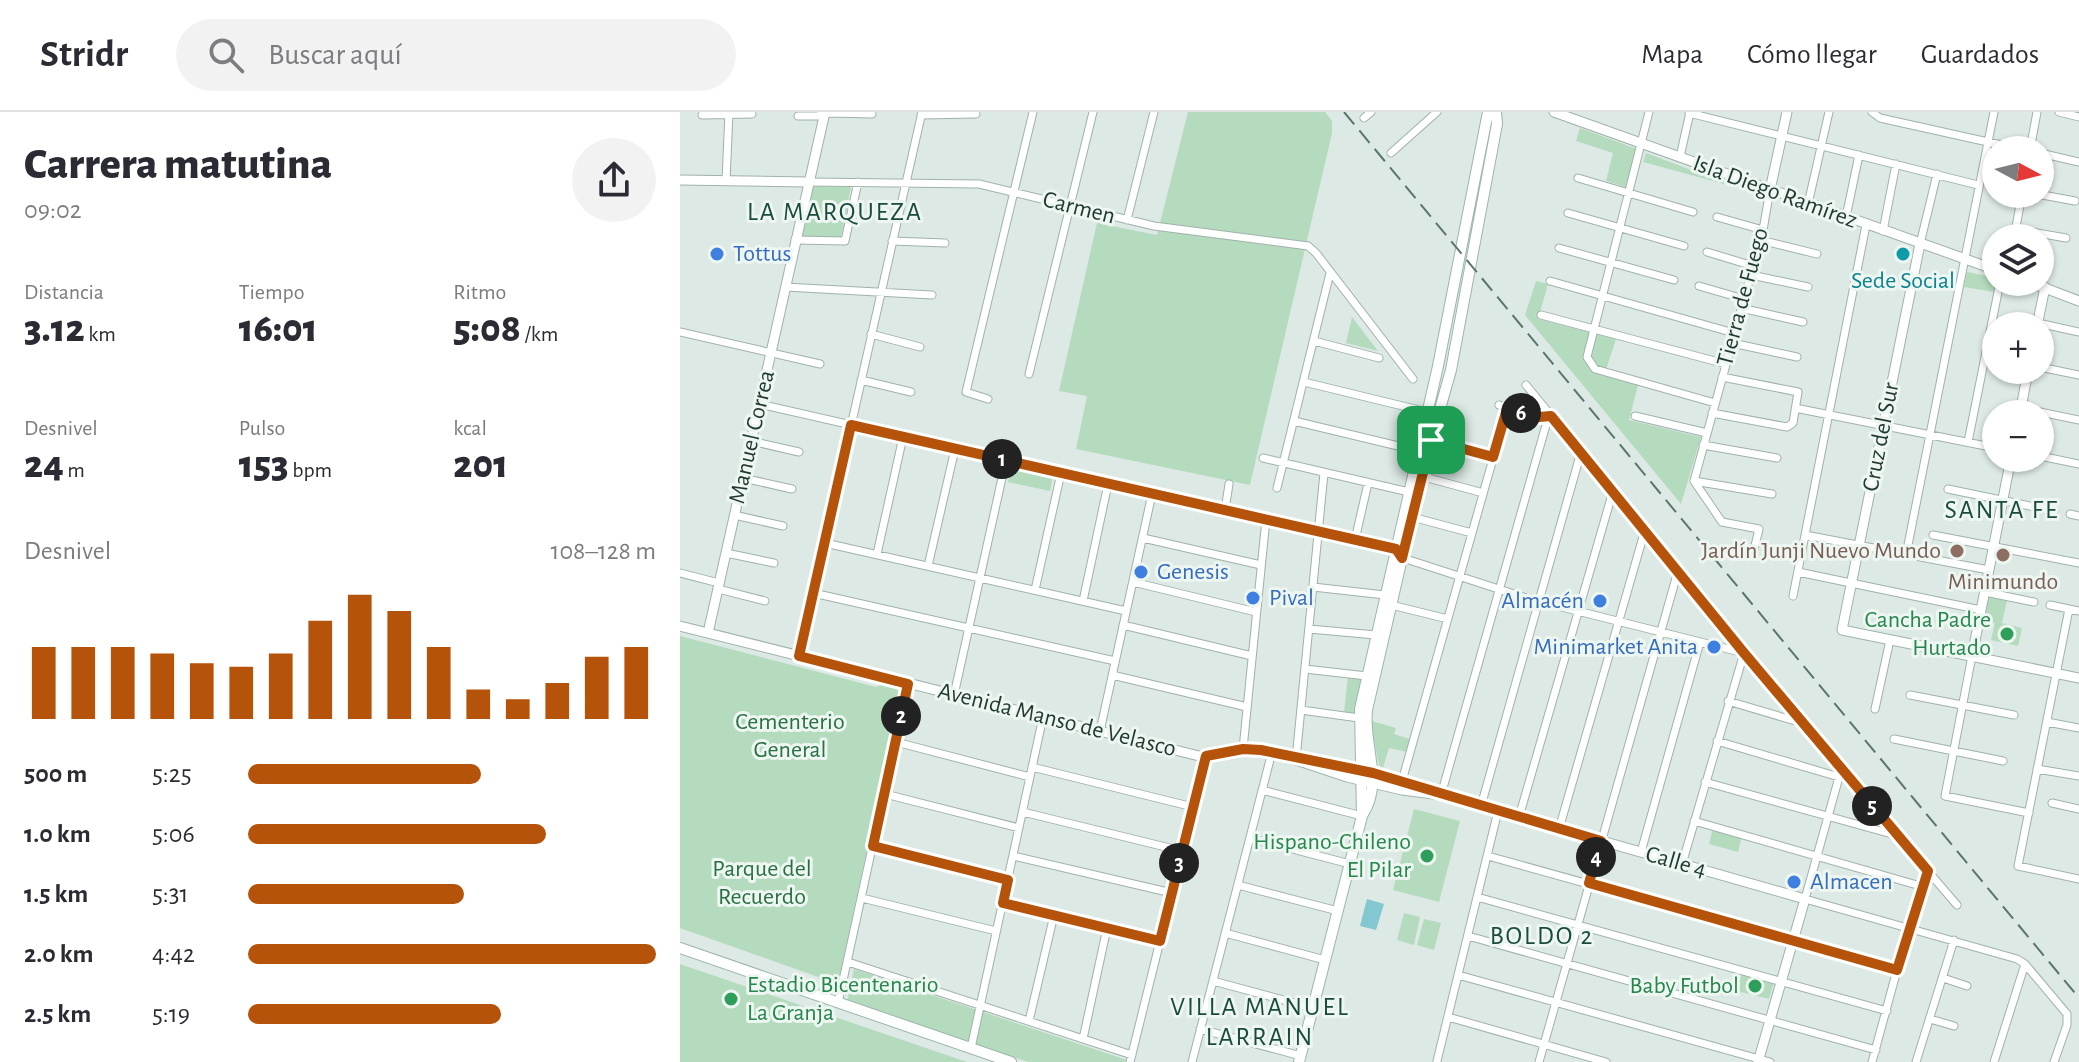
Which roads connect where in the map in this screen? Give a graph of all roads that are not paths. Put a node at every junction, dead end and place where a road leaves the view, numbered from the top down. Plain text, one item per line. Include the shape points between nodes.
1 (1033, 112) edge
2 (1093, 112) edge
3 (1154, 112) edge
4 (1371, 112) edge
5 (1437, 112) edge
6 (1488, 112) edge
7 (1496, 112) edge
8 (1554, 112) edge
9 (1649, 112) edge
10 (1690, 112) edge
11 (1787, 112) edge
12 (1829, 112) edge
13 (1872, 112) edge
14 (1994, 112) edge
15 (2037, 112) edge
16 (2059, 112) edge
17 (729, 113) edge
18 (752, 114) dead end
19 (824, 114) edge
20 (872, 114) edge
21 (921, 114) edge
22 (976, 114) edge
23 (702, 115) dead end
24 (1881, 115) edge
25 (798, 116) dead end
26 (2079, 117) edge
27 (1364, 118) dead end
28 (1782, 136) junction
29 (1988, 136) edge
30 (2031, 136) edge
31 (1982, 141) edge
32 (1643, 144) junction
33 (1821, 146) junction
34 (1391, 153) dead end
35 (1859, 155) junction
36 (2054, 156) edge
37 (1680, 157) junction
38 (2079, 162) edge
39 (1896, 164) junction
40 (1982, 166) edge
41 (1937, 174) junction
42 (1578, 178) dead end
43 (680, 180) edge
44 (726, 181) junction
45 (808, 182) junction
46 (858, 182) junction
47 (905, 182) junction
48 (1978, 185) junction
49 (1770, 190) junction
50 (1014, 192) junction
51 (1630, 193) junction
52 (2054, 197) edge
53 (2075, 201) dead end
54 (1808, 204) junction
55 (1070, 206) junction
56 (1693, 212) dead end
57 (1568, 213) dead end
58 (1717, 217) dead end
59 (1846, 217) junction
60 (1127, 220) junction
61 (1866, 225) junction
62 (1620, 228) junction
63 (1763, 230) junction
64 (1883, 231) junction
65 (2054, 237) edge
66 (2066, 238) dead end
67 (795, 240) junction
68 (1760, 240) junction
69 (892, 241) junction
70 (945, 243) dead end
71 (1920, 244) junction
72 (1684, 246) dead end
73 (1559, 248) dead end
74 (1707, 252) dead end
75 (1817, 254) dead end
76 (1964, 259) junction
77 (1611, 262) junction
78 (1982, 265) edge
79 (1753, 266) junction
80 (1330, 273) junction
81 (1751, 275) junction
82 (1674, 280) dead end
83 (1550, 281) dead end
84 (1699, 286) dead end
85 (785, 287) junction
86 (1808, 287) dead end
87 (881, 291) junction
88 (2054, 291) edge
89 (932, 295) dead end
90 (1602, 295) junction
91 (1997, 296) edge
92 (1744, 299) junction
93 (2079, 301) edge
94 (1741, 308) junction
95 (1541, 315) dead end
96 (1803, 322) dead end
97 (2054, 327) edge
98 (1593, 329) junction
99 (680, 332) edge
100 (2079, 332) edge
101 (1734, 333) junction
102 (871, 334) junction
103 (1314, 341) junction
104 (1732, 343) junction
105 (920, 347) dead end
106 (771, 353) junction
107 (1797, 357) dead end
108 (1379, 358) dead end
109 (820, 364) dead end
110 (1726, 364) junction
111 (2054, 370) edge
112 (1029, 374) dead end
113 (2079, 375) edge
114 (1722, 377) junction
115 (1413, 379) dead end
116 (861, 380) junction
117 (1304, 382) junction
118 (1526, 385) dead end
119 (911, 392) dead end
120 (988, 399) dead end
121 (1715, 403) junction
122 (759, 404) junction
123 (1800, 409) dead end
124 (1419, 410) dead end
125 (1712, 413) junction
126 (1829, 415) junction
127 (1551, 416) junction
128 (1635, 416) dead end
129 (2054, 416) edge
130 (2079, 420) edge
131 (1294, 421) junction
132 (851, 425) junction
133 (1883, 425) junction
134 (1707, 433) junction
135 (1931, 435) junction
136 (903, 437) junction
137 (1431, 440) junction
138 (751, 441) junction
139 (1968, 442) junction
140 (1703, 445) junction
141 (1982, 445) edge
142 (955, 449) junction
143 (1419, 451) junction
144 (799, 452) dead end
145 (1581, 452) junction
146 (1493, 457) junction
147 (1263, 458) dead end
148 (1777, 458) dead end
149 (2054, 459) edge
150 (1006, 460) junction
151 (1283, 463) junction
152 (2079, 464) edge
153 (2008, 472) edge
154 (1061, 473) junction
155 (1324, 473) junction
156 (1421, 476) junction
157 (743, 478) junction
158 (1694, 481) junction
159 (1368, 483) junction
160 (1108, 484) junction
161 (1229, 484) dead end
162 (1277, 488) dead end
163 (792, 489) dead end
164 (1948, 489) dead end
165 (1613, 491) junction
166 (1409, 492) junction
167 (1483, 493) junction
168 (1152, 494) junction
169 (1772, 494) dead end
170 (2003, 500) junction
171 (1225, 510) junction
172 (2054, 511) dead end
173 (2070, 514) dead end
174 (734, 515) junction
175 (2079, 516) edge
176 (1412, 517) junction
177 (1266, 519) junction
178 (783, 526) dead end
179 (1645, 530) junction
180 (1318, 531) junction
181 (1472, 533) junction
182 (1805, 535) junction
183 (1933, 535) dead end
184 (1143, 538) junction
185 (1355, 540) junction
186 (825, 543) junction
187 (1859, 546) junction
188 (1993, 547) junction
189 (726, 553) junction
190 (1399, 553) junction
191 (877, 554) junction
192 (1753, 554) dead end
193 (1906, 555) junction
194 (774, 563) dead end
195 (2079, 563) edge
196 (1261, 565) junction
197 (928, 566) junction
198 (1989, 570) junction
199 (1678, 571) junction
200 (1798, 572) junction
201 (680, 573) edge
202 (980, 578) junction
203 (1460, 578) junction
204 (1133, 582) junction
205 (1851, 584) junction
206 (719, 586) junction
207 (1313, 587) junction
208 (1035, 590) junction
209 (1499, 590) junction
210 (1985, 592) junction
211 (813, 593) junction
212 (1793, 596) dead end
213 (1388, 600) junction
214 (765, 601) dead end
215 (1083, 601) junction
216 (1539, 601) junction
217 (2034, 602) dead end
218 (2050, 605) dead end
219 (2069, 609) junction
220 (1981, 610) junction
221 (1126, 611) junction
222 (2079, 611) edge
223 (1256, 612) junction
224 (1579, 612) junction
225 (1448, 619) junction
226 (1618, 622) junction
227 (1123, 625) junction
228 (680, 626) edge
229 (969, 628) junction
230 (1309, 629) junction
231 (1660, 632) junction
232 (708, 633) junction
233 (1376, 635) junction
234 (1890, 640) junction
235 (1700, 642) junction
236 (1744, 653) junction
237 (799, 656) junction
238 (1252, 656) junction
239 (1972, 656) junction
240 (1115, 661) junction
241 (1305, 669) junction
242 (2056, 673) junction
243 (1112, 675) junction
244 (1367, 676) junction
245 (2079, 678) edge
246 (908, 684) junction
247 (954, 695) junction
248 (1910, 695) dead end
249 (1728, 701) junction
250 (1962, 705) junction
251 (1247, 707) junction
252 (1875, 709) dead end
253 (1301, 710) junction
254 (2014, 715) dead end
255 (1043, 717) junction
256 (1359, 718) junction
257 (2047, 722) junction
258 (1802, 723) junction
259 (2079, 728) edge
260 (1100, 731) junction
261 (1894, 739) dead end
262 (1717, 741) junction
263 (896, 742) junction
264 (1243, 749) junction
265 (1953, 751) junction
266 (1272, 752) junction
267 (1206, 756) junction
268 (1296, 759) junction
269 (2003, 761) dead end
270 (1032, 767) junction
271 (2037, 769) junction
272 (1840, 774) junction
273 (2079, 776) edge
274 (1030, 777) junction
275 (1368, 777) junction
276 (1402, 781) junction
277 (1705, 782) junction
278 (1262, 790) junction
279 (885, 794) junction
280 (1441, 795) junction
281 (2052, 803) dead end
282 (1481, 806) junction
283 (1193, 807) junction
284 (2079, 809) edge
285 (1498, 811) junction
286 (1023, 812) junction
287 (2029, 813) junction
288 (1362, 816) junction
289 (1519, 817) junction
290 (1828, 817) junction
291 (1694, 821) junction
292 (1019, 828) junction
293 (1559, 829) junction
294 (1899, 836) junction
295 (1250, 838) junction
296 (1601, 841) junction
297 (873, 846) junction
298 (1182, 851) junction
299 (1641, 852) junction
300 (1013, 856) junction
301 (1488, 856) junction
302 (1817, 856) junction
303 (1350, 864) junction
304 (1682, 864) junction
305 (1928, 871) junction
306 (2079, 879) edge
307 (1008, 880) junction
308 (1589, 883) junction
309 (1238, 885) junction
310 (1924, 887) junction
311 (1172, 893) junction
312 (1477, 897) junction
313 (862, 898) junction
314 (1805, 899) junction
315 (1003, 903) junction
316 (1957, 905) dead end
317 (1338, 911) junction
318 (1054, 915) junction
319 (1578, 924) junction
320 (1107, 928) junction
321 (1911, 929) junction
322 (996, 931) junction
323 (1225, 933) junction
324 (1468, 936) junction
325 (1954, 940) junction
326 (1160, 941) junction
327 (1793, 942) junction
328 (680, 948) edge
329 (1325, 960) junction
330 (848, 962) junction
331 (1567, 962) junction
332 (2025, 964) junction
333 (1897, 970) junction
334 (1458, 975) junction
335 (1943, 978) junction
336 (1213, 981) junction
337 (1781, 981) junction
338 (1967, 986) dead end
339 (1556, 1002) junction
340 (838, 1003) junction
341 (980, 1005) junction
342 (1313, 1008) junction
343 (1887, 1011) junction
344 (1448, 1017) junction
345 (1770, 1019) junction
346 (1930, 1019) junction
347 (1029, 1021) junction
348 (1954, 1026) dead end
349 (1200, 1029) junction
350 (1083, 1039) junction
351 (1544, 1044) junction
352 (971, 1048) junction
353 (1876, 1050) junction
354 (1131, 1058) edge
355 (1300, 1059) edge
356 (1758, 1060) edge
357 (1916, 1060) edge
358 (1437, 1061) edge
359 (1011, 1062) edge
360 (1192, 1062) edge
361 (1539, 1062) edge
362 (1606, 1062) edge
363 (1770, 1062) edge
364 (1872, 1062) edge
365 (1927, 1062) edge
366 (1994, 1062) edge
367 (2054, 1062) edge

1 - 50 street
2 - 55 street
3 - 60 street
4 - 27 street
5 - 34 street
6 - 143 main road
7 - 137 main road via 1451,370
8 - 32 street, Isla Diego Ramírez
9 - 32 street
10 - 28 street
10 - 37 street
11 - 28 street, Tierra de Fuego
12 - 33 street
13 - 24 street
14 - 29 street
15 - 30 street
16 - 26 street
17 - 18 street
17 - 23 street
17 - 44 street
19 - 20 street
19 - 25 street
19 - 45 street, Manuel Correa
21 - 22 street
21 - 47 street
24 - 31 street
28 - 33 street
28 - 49 street, Tierra de Fuego
32 - 37 street, Isla Diego Ramírez
32 - 51 street
33 - 35 street
33 - 54 street
35 - 39 street
35 - 59 street
36 - 38 street
37 - 49 street, Isla Diego Ramírez
39 - 41 street
39 - 64 street
40 - 48 street
41 - 48 street
41 - 71 street
42 - 51 street
43 - 44 street, Carmen
44 - 45 street, Carmen
45 - 46 street, Carmen
45 - 67 street, Manuel Correa
46 - 47 street, Carmen
46 - 67 street via 845,241
47 - 50 street, Carmen via 979,184
47 - 69 street
48 - 76 street
49 - 54 street, Isla Diego Ramírez
49 - 63 street, Tierra de Fuego
50 - 55 street, Carmen
50 - 120 street via 966,392
51 - 56 street
51 - 62 street
52 - 53 street
54 - 59 street, Isla Diego Ramírez
55 - 60 street, Carmen
55 - 112 street
57 - 62 street
58 - 63 street
59 - 61 street, Isla Diego Ramírez
60 - 80 street, Carmen via 1305,246
61 - 64 street, Isla Diego Ramírez
61 - 126 street
62 - 72 street
62 - 77 street
63 - 68 street, Tierra de Fuego
64 - 71 street, Isla Diego Ramírez
65 - 66 street
67 - 85 street, Manuel Correa
68 - 75 street
68 - 79 street, Tierra de Fuego
69 - 70 street
69 - 87 street
71 - 76 street, Isla Diego Ramírez
71 - 133 street, Cruz del Sur
73 - 77 street
74 - 79 street
76 - 78 street, Isla Diego Ramírez
76 - 135 street
77 - 82 street
77 - 90 street
79 - 81 street, Tierra de Fuego
80 - 103 street
80 - 115 street, Carmen
81 - 86 street
81 - 92 street, Tierra de Fuego
83 - 90 street
84 - 92 street
85 - 87 street
85 - 106 street, Manuel Correa
87 - 89 street
87 - 102 street
88 - 93 street
90 - 98 street
90 - 101 street
91 - 139 street
92 - 94 street, Tierra de Fuego
94 - 96 street
94 - 101 street, Tierra de Fuego
95 - 98 street
97 - 100 street
98 - 110 street
98 - 121 street via 1586,354 1599,371
99 - 106 street
101 - 104 street, Tierra de Fuego
102 - 105 street
102 - 116 street
103 - 108 street
103 - 117 street
104 - 107 street
104 - 110 street, Tierra de Fuego
106 - 109 street
106 - 122 street, Manuel Correa
110 - 114 street, Tierra de Fuego
111 - 113 street
114 - 121 street, Tierra de Fuego
114 - 125 street via 1798,392 1793,423 1787,427
116 - 119 street
116 - 132 street
117 - 124 street
117 - 131 street
118 - 127 street
121 - 125 street, Tierra de Fuego
122 - 132 street
122 - 138 street, Manuel Correa
123 - 126 street
125 - 134 street, Tierra de Fuego
126 - 133 street
126 - 182 street
127 - 145 street
127 - 146 street via 1503,407
127 - 209 street
128 - 134 street
129 - 130 street
131 - 143 street
131 - 151 street
132 - 136 street
132 - 186 street
133 - 135 street
133 - 187 street, Cruz del Sur
134 - 140 street, Tierra de Fuego
135 - 139 street
135 - 193 street
136 - 142 street
136 - 191 street
137 - 146 street
137 - 156 main road
138 - 144 street
138 - 157 street, Manuel Correa
139 - 141 street
140 - 148 street
140 - 158 street, Tierra de Fuego
142 - 150 street
142 - 197 street
143 - 166 main road
145 - 165 street
145 - 216 street
146 - 167 street
147 - 151 street
149 - 152 street
150 - 154 street
150 - 202 street
151 - 155 street
151 - 162 street
153 - 170 street
154 - 160 street
154 - 208 street
155 - 159 street
155 - 180 street
156 - 167 street
156 - 176 main road
157 - 163 street
157 - 174 street, Manuel Correa
158 - 169 street
158 - 192 street via 1722,522 1759,529
159 - 166 street
159 - 185 street
160 - 168 street
160 - 215 street
161 - 171 street
164 - 170 street
165 - 179 street
165 - 224 street
166 - 190 main road
167 - 181 street
168 - 171 street
168 - 184 street
170 - 172 street
170 - 188 street
171 - 177 street
173 - 175 street
174 - 178 street
174 - 189 street, Manuel Correa
176 - 181 street
176 - 190 main road
177 - 180 street
177 - 196 street
179 - 199 street
179 - 226 street
180 - 185 street
180 - 207 street
181 - 203 street
182 - 187 street
182 - 200 street
183 - 188 street
184 - 196 street
184 - 204 street
185 - 190 street
186 - 191 street
186 - 211 street
187 - 193 street
187 - 205 street, Cruz del Sur
188 - 195 street
188 - 198 street
189 - 194 street
189 - 206 street, Manuel Correa
190 - 203 street
190 - 213 main road
191 - 197 street
193 - 198 street
196 - 223 street
197 - 202 street
198 - 210 street
199 - 231 street
199 - 236 street
200 - 205 street
200 - 212 street
201 - 206 street
202 - 208 street
202 - 229 street
203 - 209 street
203 - 225 street
204 - 221 street
204 - 223 street
205 - 220 street
205 - 234 street, Cruz del Sur via 1842,630
206 - 214 street
206 - 232 street, Manuel Correa
207 - 213 street
207 - 230 street
208 - 215 street
209 - 216 street
209 - 280 street
210 - 217 street
210 - 220 street
211 - 229 street
211 - 237 street
213 - 225 street
213 - 233 main road
213 - 275 main road via 1366,718
215 - 221 street
216 - 224 street
216 - 282 street
218 - 219 street
219 - 222 street
219 - 242 street
220 - 239 street
221 - 227 street
223 - 238 street
224 - 226 street
224 - 289 street
225 - 276 street
226 - 231 street
226 - 293 street
227 - 238 street
227 - 240 street
228 - 232 street, Avenida Manso de Velasco
229 - 240 street
229 - 247 street
230 - 233 street
230 - 241 street
231 - 235 street
231 - 296 street
232 - 237 street, Avenida Manso de Velasco
233 - 244 main road
234 - 239 street
234 - 252 street
235 - 236 street
235 - 299 street
236 - 249 street
236 - 258 street
237 - 246 street, Avenida Manso de Velasco
238 - 251 street
239 - 242 street
239 - 250 street
240 - 243 street
241 - 244 street
241 - 253 street
242 - 245 street
242 - 257 street
243 - 251 street
243 - 260 street
244 - 256 main road
246 - 247 street, Avenida Manso de Velasco
246 - 263 street
247 - 255 street, Avenida Manso de Velasco
248 - 250 street
249 - 258 street
249 - 262 street
250 - 254 street
250 - 265 street
251 - 264 street
253 - 256 street
253 - 268 street
255 - 260 street, Avenida Manso de Velasco
255 - 270 street
256 - 275 main road
257 - 259 street
257 - 271 street
258 - 272 street
260 - 267 street, Avenida Manso de Velasco
261 - 265 street
262 - 272 street
262 - 277 street
263 - 274 street
263 - 279 street
264 - 266 street, Avenida Manso de Velasco
264 - 267 street, Avenida Manso de Velasco
265 - 269 street
265 - 287 street via 1945,796
266 - 268 street, Avenida Manso de Velasco
266 - 278 street
267 - 283 street
268 - 275 street, Avenida Manso de Velasco
270 - 274 street
270 - 283 street
271 - 273 street
271 - 287 street
272 - 290 street
272 - 294 street
274 - 286 street
275 - 276 street, Calle 4
275 - 280 street, Calle 4
275 - 288 main road
276 - 280 street, Calle 4
277 - 290 street
277 - 291 street
278 - 288 street
278 - 295 street
279 - 292 street
279 - 297 street
280 - 282 street, Calle 4
281 - 284 street
282 - 285 street, Calle 4
283 - 298 street
285 - 289 street, Calle 4
285 - 301 street
286 - 292 street
286 - 298 street
287 - 306 street via 2018,866
288 - 303 main road
289 - 293 street, Calle 4
290 - 294 street
290 - 302 street
291 - 302 street
291 - 304 street
292 - 300 street
293 - 296 street, Calle 4
294 - 305 street
295 - 303 street
295 - 309 street
296 - 299 street, Calle 4
296 - 308 street
297 - 307 street
297 - 313 street
298 - 311 street
299 - 304 street, Calle 4
300 - 307 street
300 - 311 street
301 - 308 street
301 - 312 street
302 - 310 street
302 - 314 street
303 - 317 main road
304 - 314 street, Calle 4
305 - 310 street
305 - 316 street
307 - 315 street
308 - 319 street
308 - 327 street
309 - 317 street
309 - 323 street
310 - 321 street
311 - 326 street
312 - 319 street
312 - 324 street
313 - 322 street
313 - 330 street
314 - 321 street, Calle 4
314 - 327 street
315 - 318 street
315 - 322 street
317 - 329 main road
318 - 320 street
318 - 347 street
319 - 331 street
319 - 337 street
320 - 326 street
320 - 350 street
321 - 325 street
321 - 333 street
322 - 341 street
323 - 329 street
323 - 336 street
324 - 331 street
324 - 334 street
325 - 332 street
325 - 335 street
326 - 354 street
327 - 333 street
327 - 337 street
328 - 340 main road
329 - 342 main road
330 - 340 street
330 - 341 street
331 - 339 street
331 - 345 street
332 - 366 street
332 - 367 street via 2067,1014
333 - 343 street
334 - 339 street
334 - 344 street
335 - 338 street
335 - 346 street
336 - 342 street
336 - 349 street
337 - 343 street
337 - 345 street
339 - 351 street
339 - 356 street
340 - 352 main road
341 - 347 street
341 - 352 street
342 - 355 main road
343 - 353 street
344 - 351 street
344 - 358 street
345 - 353 street
345 - 356 street
346 - 348 street
346 - 357 street
347 - 350 street
349 - 355 street
349 - 360 street
350 - 354 street
351 - 361 street
351 - 362 street
352 - 359 main road
353 - 364 street
356 - 363 street
357 - 365 street

